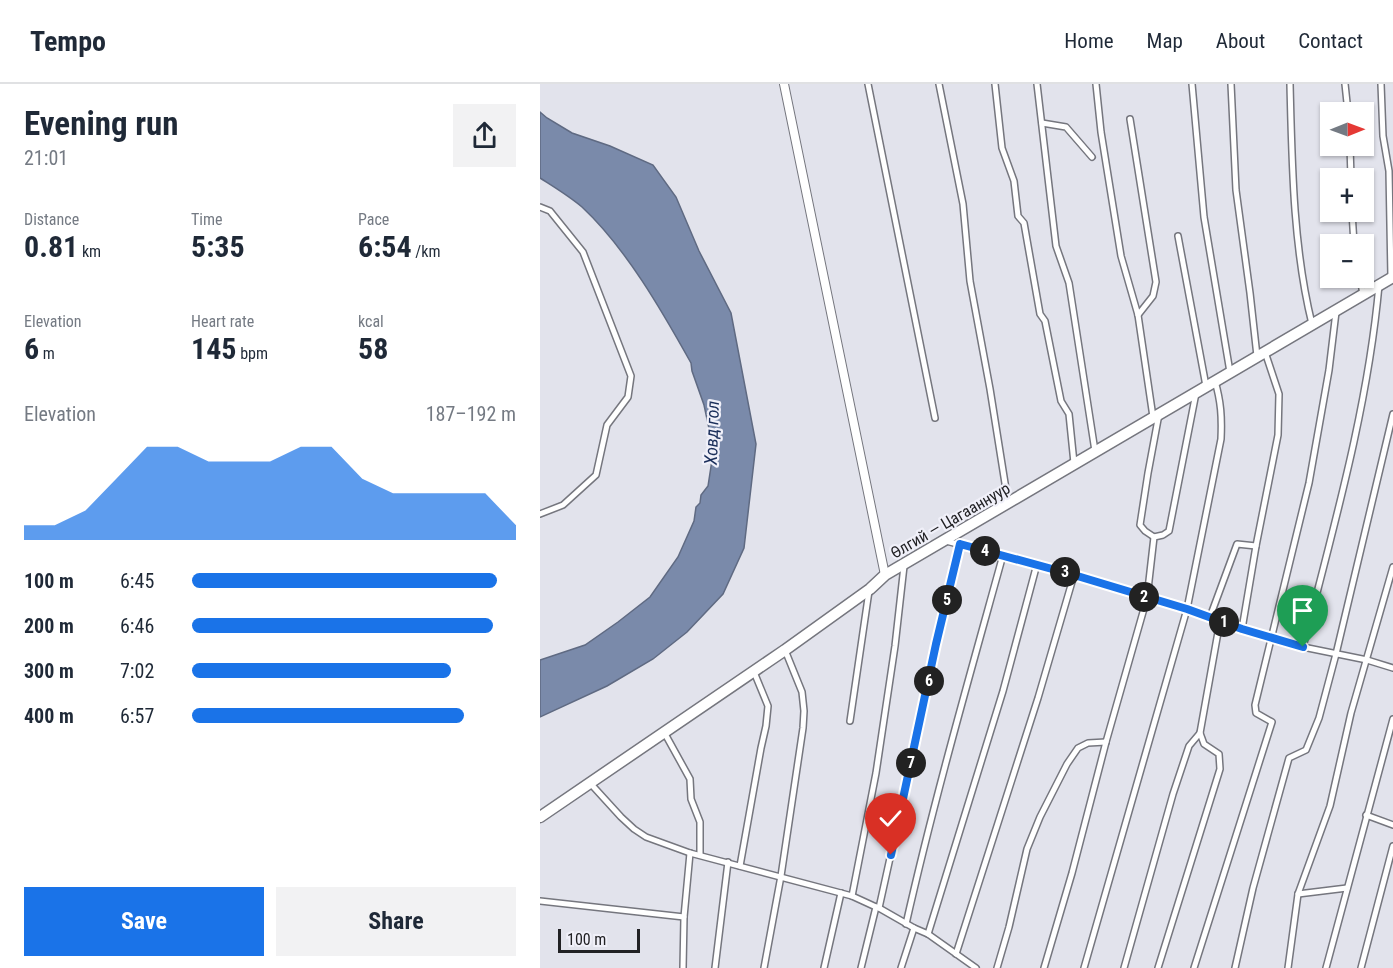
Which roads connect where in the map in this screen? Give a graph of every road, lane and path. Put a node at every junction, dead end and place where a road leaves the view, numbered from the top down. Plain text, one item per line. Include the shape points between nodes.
1 (784, 84) edge
2 (868, 84) edge
3 (939, 84) edge
4 (995, 84) edge
5 (1037, 84) edge
6 (1096, 84) edge
7 (1192, 84) edge
8 (1231, 84) edge
9 (1290, 84) edge
10 (1345, 84) edge
11 (1381, 84) edge
12 (1347, 102) edge
13 (1130, 119) dead end
14 (1042, 123) junction
15 (1092, 157) dead end
16 (540, 207) edge
17 (1178, 236) dead end
18 (1392, 278) edge
19 (1379, 285) junction
20 (1362, 288) edge
21 (1363, 294) junction
22 (1336, 310) junction
23 (1138, 315) junction
24 (1312, 324) junction
25 (1261, 354) junction
26 (1230, 372) junction
27 (1206, 386) junction
28 (1393, 414) edge
29 (1156, 415) junction
30 (935, 418) dead end
31 (1095, 451) junction
32 (1074, 464) junction
33 (1008, 503) junction
34 (540, 514) edge
35 (1154, 537) junction
36 (945, 540) junction
37 (960, 544) junction
38 (1256, 546) junction
39 (1003, 555) junction
40 (904, 564) junction
41 (1037, 564) junction
42 (1393, 567) edge
43 (885, 575) junction
44 (1074, 575) junction
45 (870, 589) junction
46 (1147, 598) junction
47 (1187, 609) junction
48 (1210, 617) junction
49 (1220, 621) junction
50 (1242, 629) junction
51 (1270, 638) junction
52 (1303, 647) junction
53 (785, 650) junction
54 (1336, 654) junction
55 (1366, 660) junction
56 (1393, 668) edge
57 (754, 671) junction
58 (1393, 719) edge
59 (850, 721) dead end
60 (663, 732) junction
61 (1200, 733) junction
62 (1106, 742) junction
63 (590, 783) junction
64 (1366, 815) junction
65 (540, 817) edge
66 (1393, 825) edge
67 (1393, 846) edge
68 (690, 852) junction
69 (700, 855) junction
70 (728, 862) junction
71 (740, 866) junction
72 (781, 876) junction
73 (1347, 888) junction
74 (841, 893) junction
75 (1298, 894) junction
76 (852, 896) junction
77 (540, 901) edge
78 (877, 907) junction
79 (684, 917) junction
80 (906, 924) junction
81 (914, 928) junction
82 (928, 934) junction
83 (956, 954) junction
84 (966, 965) edge
85 (682, 968) edge
86 (716, 968) edge
87 (764, 968) edge
88 (824, 968) edge
89 (861, 968) edge
90 (901, 968) edge
91 (976, 968) edge
92 (997, 968) edge
93 (1044, 968) edge
94 (1083, 968) edge
95 (1124, 968) edge
96 (1158, 968) edge
97 (1194, 968) edge
98 (1235, 968) edge
99 (1288, 968) edge
100 (1326, 968) edge
101 (1361, 968) edge

1 - 43 street
2 - 30 street
3 - 33 street via 963,204 970,281
4 - 32 street via 1002,148 1014,181 1018,216 1024,223 1061,401 1070,414
5 - 14 street
6 - 23 street via 1121,256
7 - 26 street via 1204,217
8 - 25 street via 1236,190
9 - 24 street via 1298,235
10 - 12 street
11 - 18 street via 1389,171
13 - 23 street via 1156,282 1153,296
14 - 15 street via 1066,127
14 - 31 street via 1056,246 1069,283
16 - 34 street via 550,211 583,252 631,376 628,397 607,425 596,475 563,506
17 - 27 street
18 - 19 highway, Өлгий — Цагааннуур
19 - 21 highway, Өлгий — Цагааннуур
19 - 52 street via 1354,437
20 - 21 street
21 - 22 highway, Өлгий — Цагааннуур
22 - 24 highway, Өлгий — Цагааннуур
22 - 51 street via 1309,483
23 - 29 street
24 - 25 highway, Өлгий — Цагааннуур
25 - 26 highway, Өлгий — Цагааннуур
25 - 38 street via 1279,394 1278,435
26 - 27 highway, Өлгий — Цагааннуур
27 - 29 highway, Өлгий — Цагааннуур
27 - 35 street via 1168,531
27 - 47 street via 1220,400 1221,439
28 - 54 street
29 - 31 highway, Өлгий — Цагааннуур
29 - 35 street via 1140,525
31 - 32 highway, Өлгий — Цагааннуур
32 - 33 highway, Өлгий — Цагааннуур
33 - 36 highway, Өлгий — Цагааннуур
35 - 46 street
36 - 37 street
36 - 40 highway, Өлгий — Цагааннуур
37 - 39 street
37 - 78 street
38 - 48 street via 1238,544
38 - 50 street
39 - 41 street
39 - 80 street
40 - 43 highway, Өлгий — Цагааннуур
40 - 76 street via 876,773
41 - 44 street
41 - 82 street via 1003,691
42 - 55 street
43 - 45 highway, Өлгий — Цагааннуур
44 - 46 street
44 - 83 street
45 - 53 highway, Өлгий — Цагааннуур
45 - 59 street
46 - 47 street
46 - 62 street
47 - 48 street
47 - 94 street
48 - 49 street
49 - 50 street
49 - 61 street
50 - 51 street
51 - 52 street
51 - 97 street via 1254,705 1256,713 1272,722
52 - 54 street
53 - 57 highway, Өлгий — Цагааннуур
53 - 72 street via 802,692 804,711
54 - 55 street
54 - 98 street via 1306,750 1289,758
55 - 56 street
55 - 75 street via 1330,806
57 - 60 highway, Өлгий — Цагааннуур
57 - 71 street via 768,706
58 - 64 street
60 - 63 highway, Өлгий — Цагааннуур
60 - 69 street via 690,779 691,799 700,822
61 - 95 street via 1189,746 1173,794
61 - 96 street via 1204,744 1219,754 1220,769
62 - 92 street via 1078,748 1040,817 1027,849
62 - 93 street
63 - 65 highway, Өлгий — Цагааннуур
63 - 68 street via 634,830
64 - 66 street
64 - 73 street
67 - 101 street
68 - 69 street
68 - 79 street
69 - 70 street
70 - 71 street
70 - 86 street
71 - 72 street
72 - 74 street
72 - 87 street
73 - 75 street
73 - 100 street
74 - 76 street
74 - 88 street
75 - 99 street
76 - 78 street
77 - 79 street
78 - 80 street
78 - 89 street
79 - 85 street
80 - 81 street
81 - 82 street
81 - 90 street
82 - 83 street
83 - 84 street
84 - 91 street

